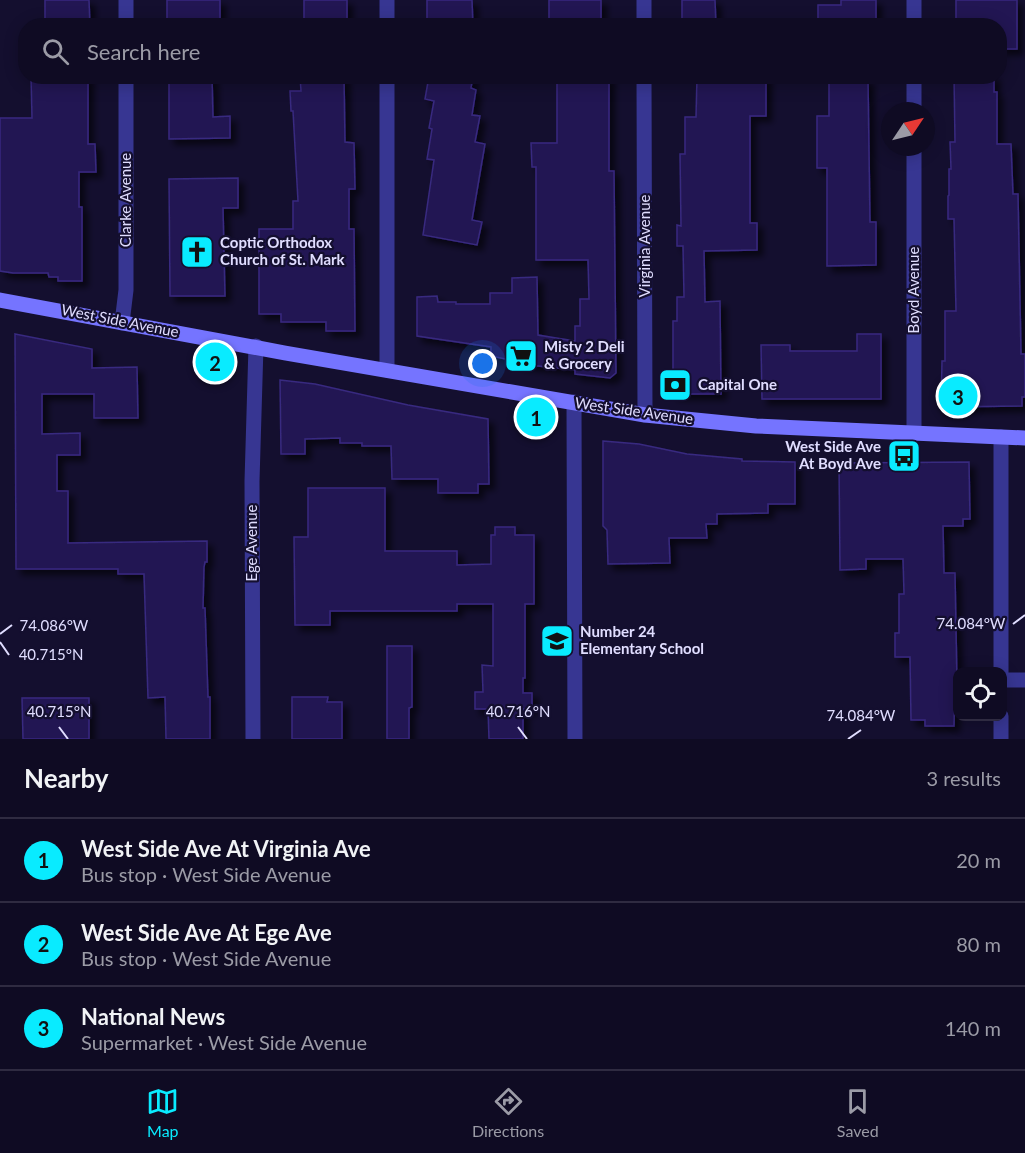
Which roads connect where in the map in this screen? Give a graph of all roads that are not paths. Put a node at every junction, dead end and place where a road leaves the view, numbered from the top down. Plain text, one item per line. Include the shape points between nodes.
1 (126, 0) edge
2 (387, 0) edge
3 (644, 0) edge
4 (914, 0) edge
5 (126, 18) edge
6 (387, 18) edge
7 (644, 18) edge
8 (914, 18) edge
9 (126, 84) edge
10 (387, 84) edge
11 (644, 84) edge
12 (914, 84) edge
13 (914, 102) edge
14 (914, 156) edge
15 (0, 300) edge
16 (122, 323) junction
17 (256, 346) junction
18 (387, 370) junction
19 (574, 402) junction
20 (645, 415) junction
21 (914, 433) junction
22 (1001, 437) junction
23 (1025, 438) edge
24 (1001, 667) edge
25 (1007, 680) edge
26 (1025, 680) edge
27 (1001, 721) edge
28 (252, 739) edge
29 (575, 739) edge
30 (1001, 739) edge

1 - 5 street
2 - 6 street
3 - 7 street
4 - 8 street
9 - 16 street, Clarke Avenue via 126,290
10 - 18 street
11 - 20 street, Virginia Avenue
12 - 13 street
14 - 21 street, Boyd Avenue
15 - 16 main road, West Side Avenue
16 - 17 main road, West Side Avenue
17 - 18 main road, West Side Avenue
17 - 28 street, Ege Avenue
18 - 19 main road, West Side Avenue
19 - 20 main road, West Side Avenue
19 - 29 street
20 - 21 main road, West Side Avenue via 756,426
21 - 22 main road, West Side Avenue
22 - 23 main road, West Side Avenue
22 - 24 street
25 - 26 street
27 - 30 street

